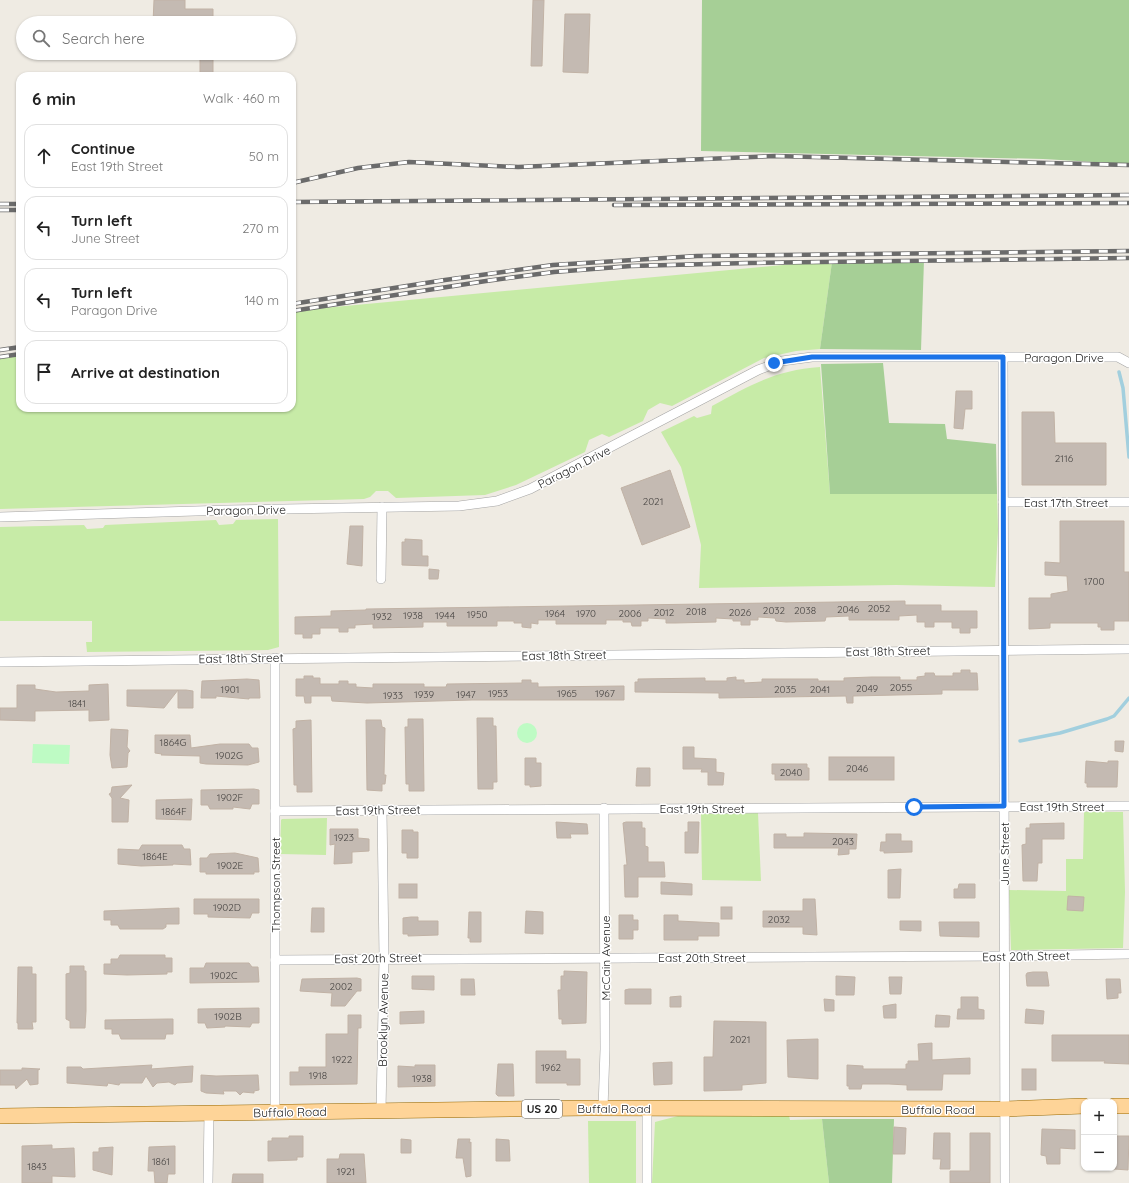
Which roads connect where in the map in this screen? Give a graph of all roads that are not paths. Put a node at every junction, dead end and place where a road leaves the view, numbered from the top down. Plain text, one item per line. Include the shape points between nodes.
1 (1003, 357) junction
2 (1129, 363) edge
3 (1003, 502) junction
4 (1129, 502) edge
5 (382, 507) junction
6 (0, 517) edge
7 (382, 579) dead end
8 (1129, 649) edge
9 (1003, 650) junction
10 (275, 658) junction
11 (0, 662) edge
12 (1004, 806) junction
13 (1129, 806) edge
14 (604, 808) junction
15 (382, 810) junction
16 (275, 811) junction
17 (1129, 954) edge
18 (1004, 956) junction
19 (605, 957) junction
20 (384, 958) junction
21 (275, 960) junction
22 (1081, 1106) edge
23 (1117, 1106) edge
24 (1129, 1106) edge
25 (647, 1108) junction
26 (1004, 1108) junction
27 (603, 1109) junction
28 (381, 1111) junction
29 (275, 1112) junction
30 (209, 1113) junction
31 (0, 1116) edge
32 (208, 1183) edge
33 (647, 1183) edge
34 (1004, 1183) edge

1 - 2 street, Paragon Drive via 1118,357
1 - 3 street, June Street
1 - 5 street, Paragon Drive via 812,357 782,361 758,370 577,466 512,497 483,504 459,506
3 - 4 street, East 17th Street
3 - 9 street, June Street
5 - 6 street, Paragon Drive
5 - 7 street
8 - 9 street, East 18th Street
9 - 10 street, East 18th Street
9 - 12 street, June Street
10 - 11 street, East 18th Street
10 - 16 street, Thompson Street
12 - 13 street, East 19th Street
12 - 14 street, East 19th Street
12 - 18 street, June Street
14 - 15 street, East 19th Street
14 - 19 street, McCain Avenue
15 - 16 street, East 19th Street
15 - 20 street, Brooklyn Avenue
16 - 21 street, Thompson Street
17 - 18 street, East 20th Street
18 - 19 street, East 20th Street
18 - 26 street, June Street
19 - 20 street, East 20th Street
19 - 27 street, McCain Avenue
20 - 21 street, East 20th Street
20 - 28 street, Brooklyn Avenue
21 - 29 street, Thompson Street
22 - 26 main road, Buffalo Road / US 20
23 - 24 main road
25 - 26 main road, Buffalo Road / US 20
25 - 27 main road, Buffalo Road / US 20
25 - 33 street
26 - 34 street, June Street
27 - 28 main road, Buffalo Road / US 20
28 - 29 main road, Buffalo Road / US 20
29 - 30 main road, Buffalo Road / US 20
30 - 31 main road, Buffalo Road / US 20
30 - 32 street

